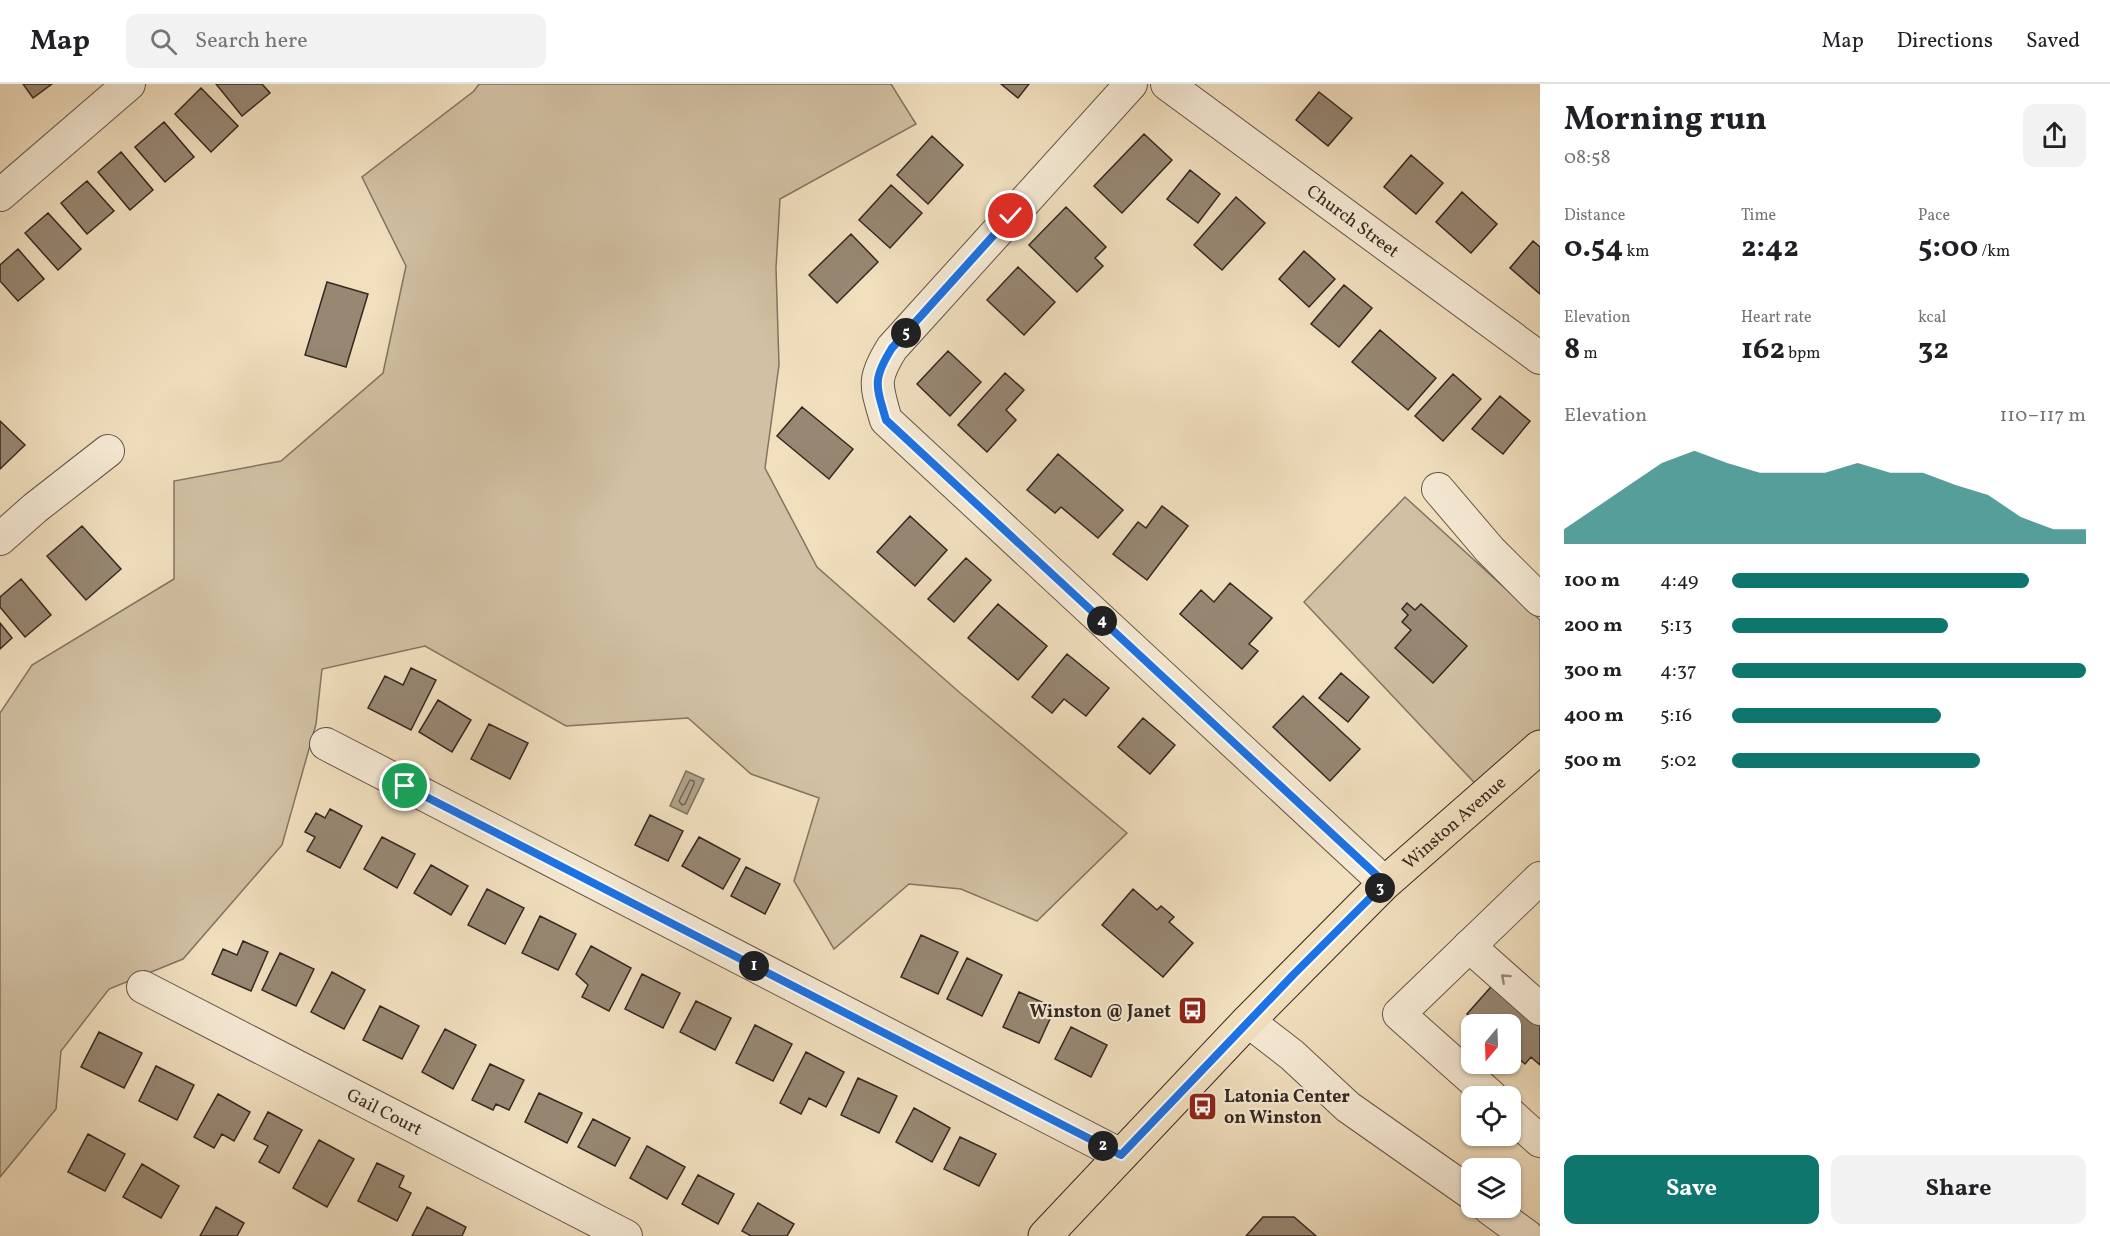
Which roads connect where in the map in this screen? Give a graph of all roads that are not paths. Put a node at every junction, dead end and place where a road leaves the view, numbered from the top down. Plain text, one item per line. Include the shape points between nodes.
1 (129, 84) edge
2 (1131, 84) edge
3 (1167, 84) edge
4 (0, 195) edge
5 (1540, 358) edge
6 (108, 452) dead end
7 (1438, 489) dead end
8 (0, 539) edge
9 (1540, 600) edge
10 (326, 744) dead end
11 (1540, 747) edge
12 (1540, 878) edge
13 (1385, 883) junction
14 (1469, 946) junction
15 (143, 987) dead end
16 (1540, 1009) edge
17 (1248, 1021) junction
18 (1480, 1086) edge
19 (1521, 1124) edge
20 (1540, 1141) edge
21 (1121, 1155) junction
22 (1461, 1186) edge
23 (1503, 1218) edge
24 (626, 1236) edge
25 (1044, 1236) edge
26 (1527, 1236) edge

1 - 4 street
2 - 13 street via 892,348 876,386 886,420
3 - 5 street, Church Street
6 - 8 street
7 - 9 street
10 - 21 street
11 - 13 main road, Winston Avenue
12 - 14 street
13 - 17 main road, Winston Avenue
16 -> 14 street
14 - 18 street via 1399,1014
15 - 24 street, Gail Court
17 - 21 main road, Winston Avenue
17 - 22 street via 1348,1107
19 - 20 street
21 - 25 main road, Winston Avenue
23 - 26 street

